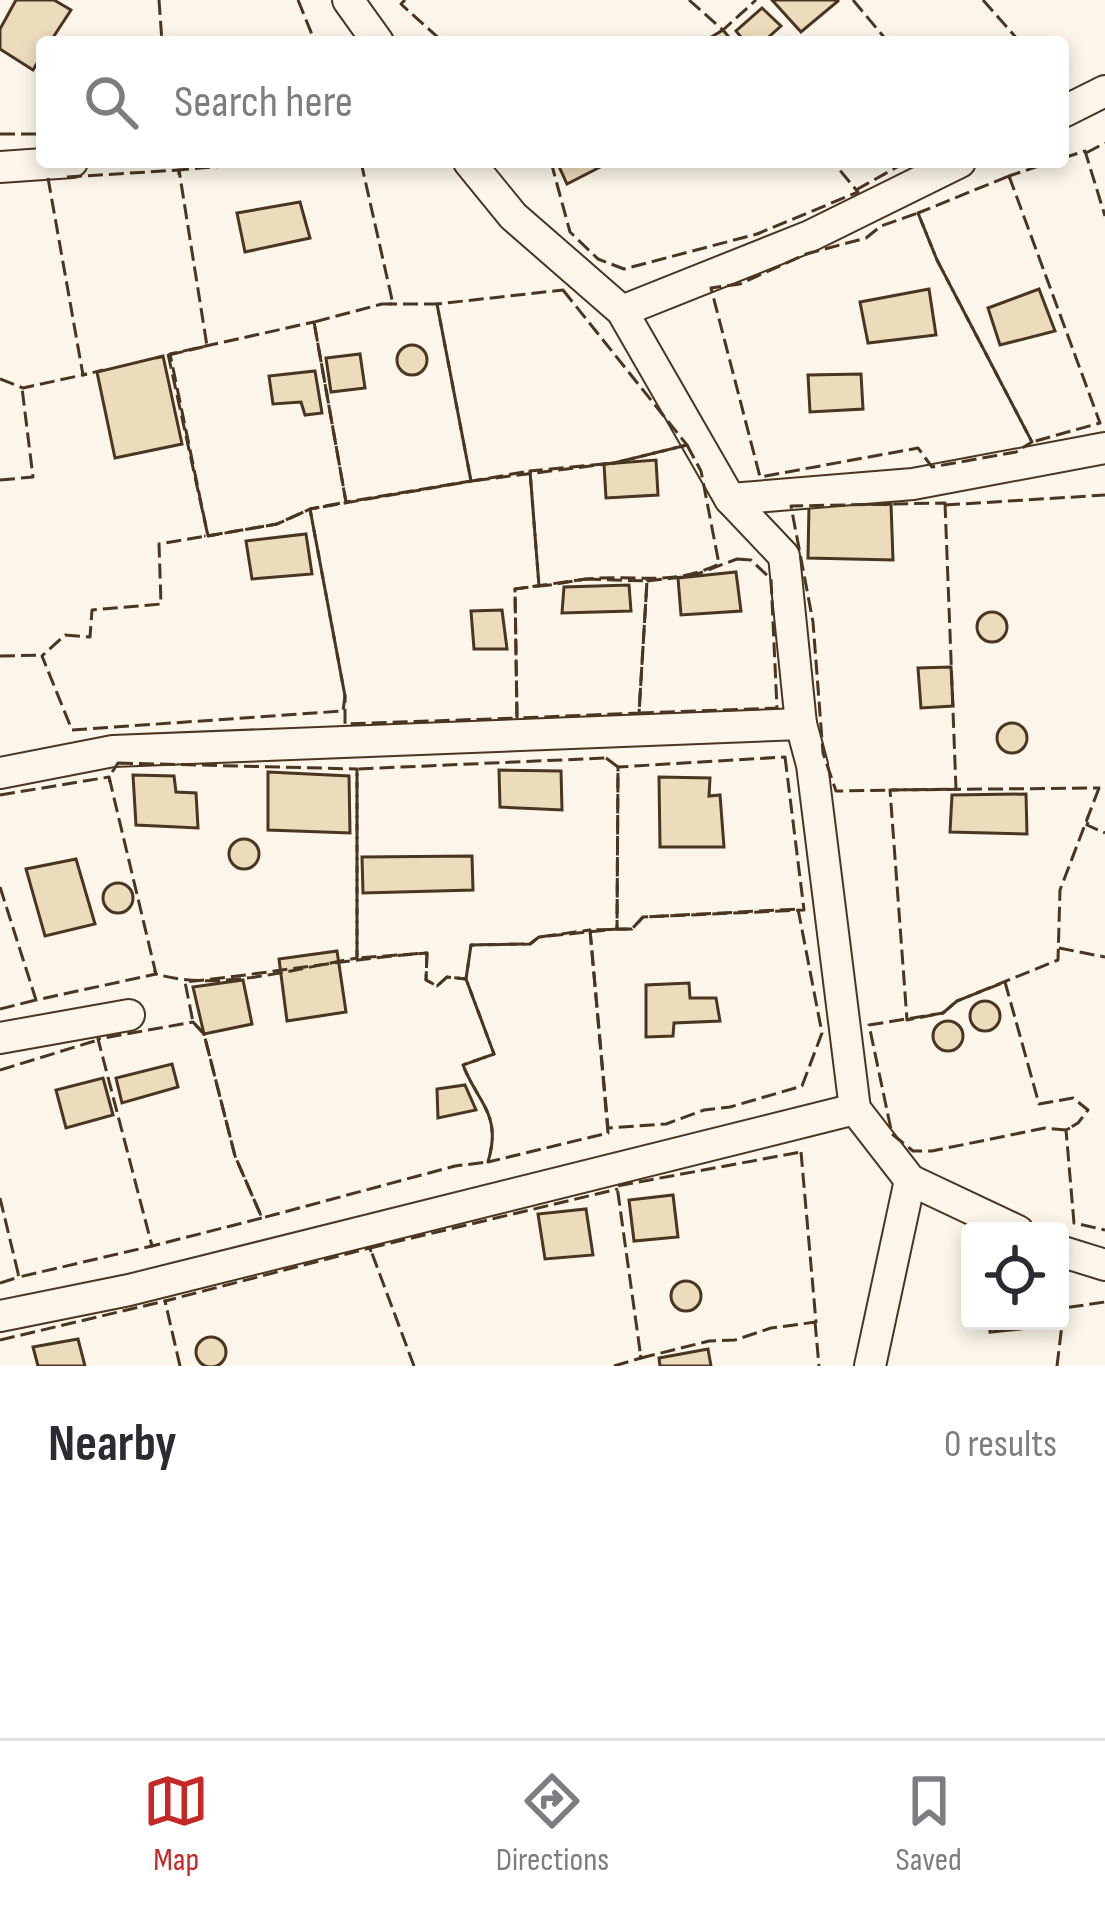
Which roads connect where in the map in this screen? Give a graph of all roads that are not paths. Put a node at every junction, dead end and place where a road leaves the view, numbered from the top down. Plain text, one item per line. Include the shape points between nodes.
1 (348, 0) edge
2 (374, 36) edge
3 (1105, 91) edge
4 (1069, 109) edge
5 (36, 164) edge
6 (0, 166) edge
7 (474, 168) edge
8 (948, 168) edge
9 (622, 311) junction
10 (1105, 448) edge
11 (730, 499) junction
12 (800, 724) junction
13 (0, 773) edge
14 (129, 1015) dead end
15 (0, 1038) edge
16 (855, 1109) junction
17 (910, 1180) junction
18 (999, 1222) edge
19 (1069, 1254) edge
20 (1105, 1265) edge
21 (0, 1316) edge
22 (870, 1366) edge

1 - 2 street
3 - 4 street
5 - 6 street
7 - 9 street via 513,216
8 - 9 street via 810,236
9 - 11 street
10 - 11 street via 913,484
11 - 12 street via 784,556
12 - 13 street via 113,752
12 - 16 street via 812,765
14 - 15 street
16 - 17 street
16 - 21 street
17 - 18 street
17 - 22 street
19 - 20 street

